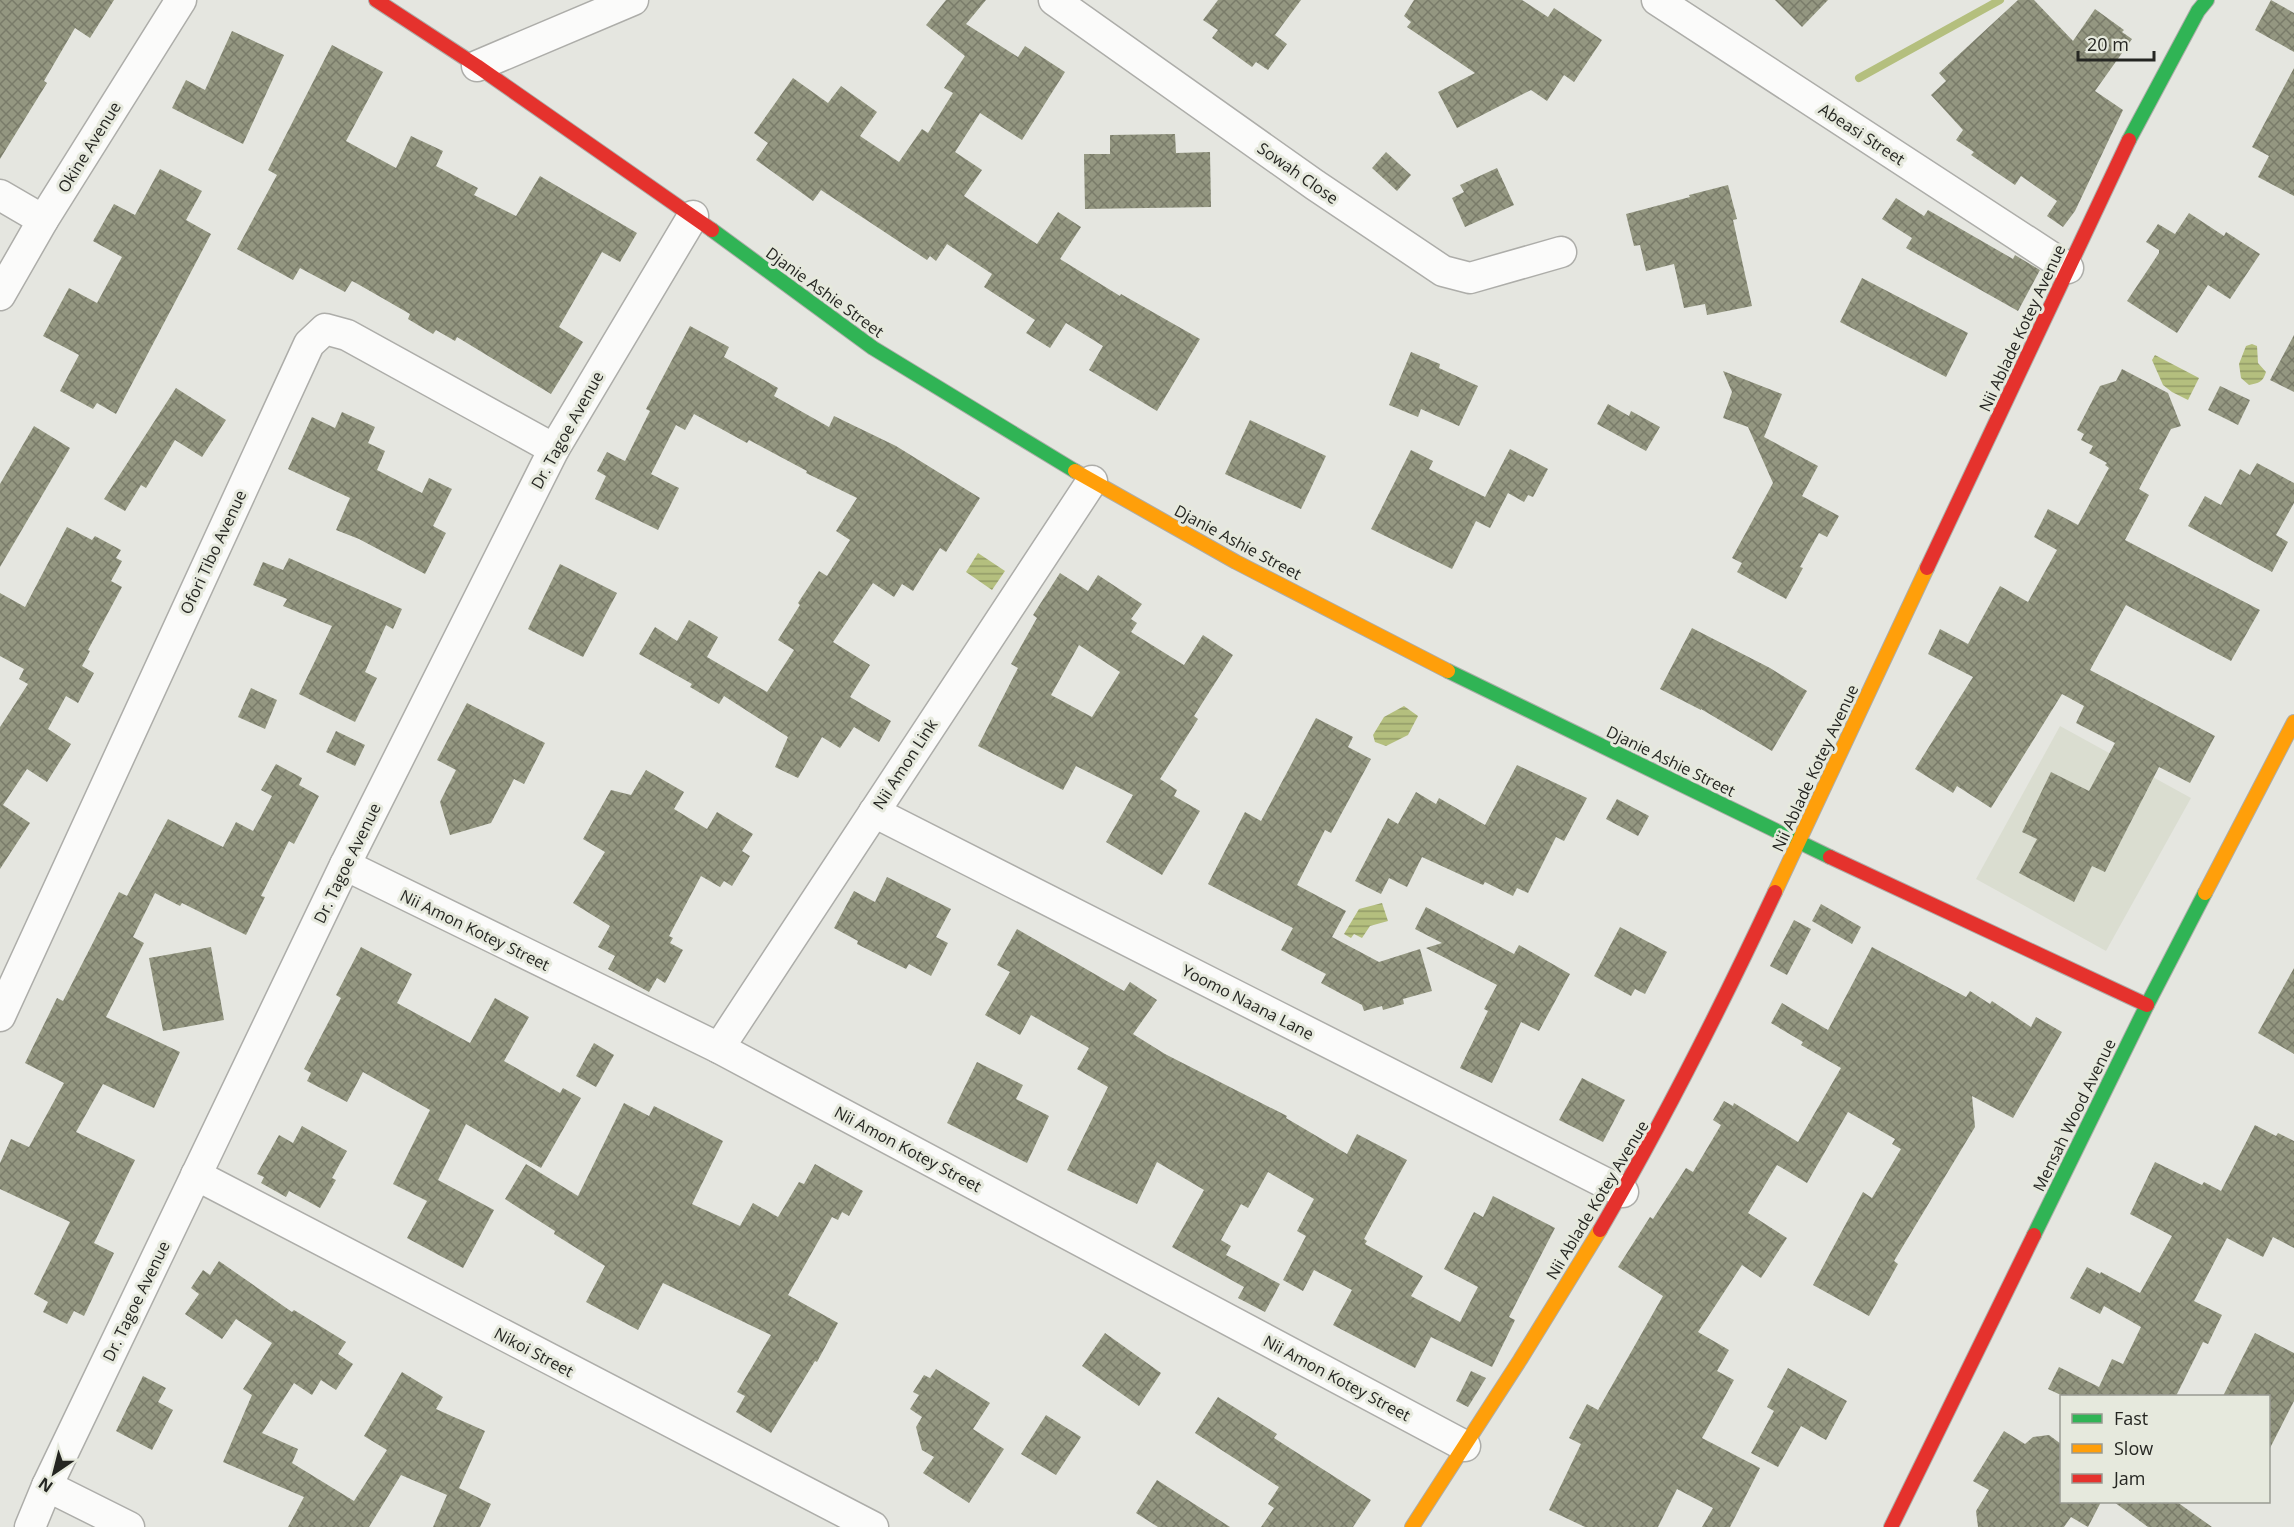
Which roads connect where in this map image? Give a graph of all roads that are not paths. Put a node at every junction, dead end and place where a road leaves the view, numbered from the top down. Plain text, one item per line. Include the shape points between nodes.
1 (181, 0) edge
2 (376, 0) edge
3 (633, 0) edge
4 (1054, 0) edge
5 (1657, 0) edge
6 (2207, 0) edge
7 (477, 66) junction
8 (0, 195) edge
9 (693, 216) junction
10 (43, 220) junction
11 (1561, 252) dead end
12 (2068, 268) junction
13 (0, 295) edge
14 (554, 449) junction
15 (1092, 481) junction
16 (2294, 722) edge
17 (874, 812) junction
18 (1799, 842) junction
19 (345, 866) junction
20 (2147, 1005) junction
21 (0, 1016) edge
22 (718, 1048) junction
23 (196, 1175) junction
24 (1623, 1192) junction
25 (1464, 1446) junction
26 (47, 1486) junction
27 (30, 1527) edge
28 (129, 1527) edge
29 (873, 1527) edge
30 (1412, 1527) edge
31 (1891, 1527) edge

1 - 10 street, Okine Avenue
2 - 7 street, Djanie Ashie Street
3 - 7 street
4 - 11 street, Sowah Close via 1443,271 1470,278
5 - 12 street, Abeasi Street
6 - 12 street, Nii Ablade Kotey Avenue via 2144,110
7 - 9 street, Djanie Ashie Street
8 - 10 street
9 - 14 street, Dr. Tagoe Avenue
9 - 15 street, Djanie Ashie Street via 873,348
10 - 13 street, Okine Avenue
12 - 18 street, Nii Ablade Kotey Avenue
14 - 19 street, Dr. Tagoe Avenue
14 - 21 street, Ofori Tibo Avenue via 347,335 325,328 309,344
15 - 17 street, Nii Amon Link
15 - 18 street, Djanie Ashie Street via 1236,562 1480,688
16 - 20 street, Mensah Wood Avenue
17 - 22 street, Nii Amon Link
17 - 24 street, Yoomo Naana Lane
18 - 20 street, Djanie Ashie Street
18 - 24 street, Nii Ablade Kotey Avenue via 1730,989
19 - 22 street, Nii Amon Kotey Street
19 - 23 street, Dr. Tagoe Avenue
20 - 31 street, Mensah Wood Avenue
22 - 25 street, Nii Amon Kotey Street
23 - 26 street, Dr. Tagoe Avenue
23 - 29 street, Nikoi Street
24 - 25 street, Nii Ablade Kotey Avenue
25 - 30 street, Nii Ablade Kotey Avenue
26 - 27 street, Dr. Tagoe Avenue
26 - 28 street

